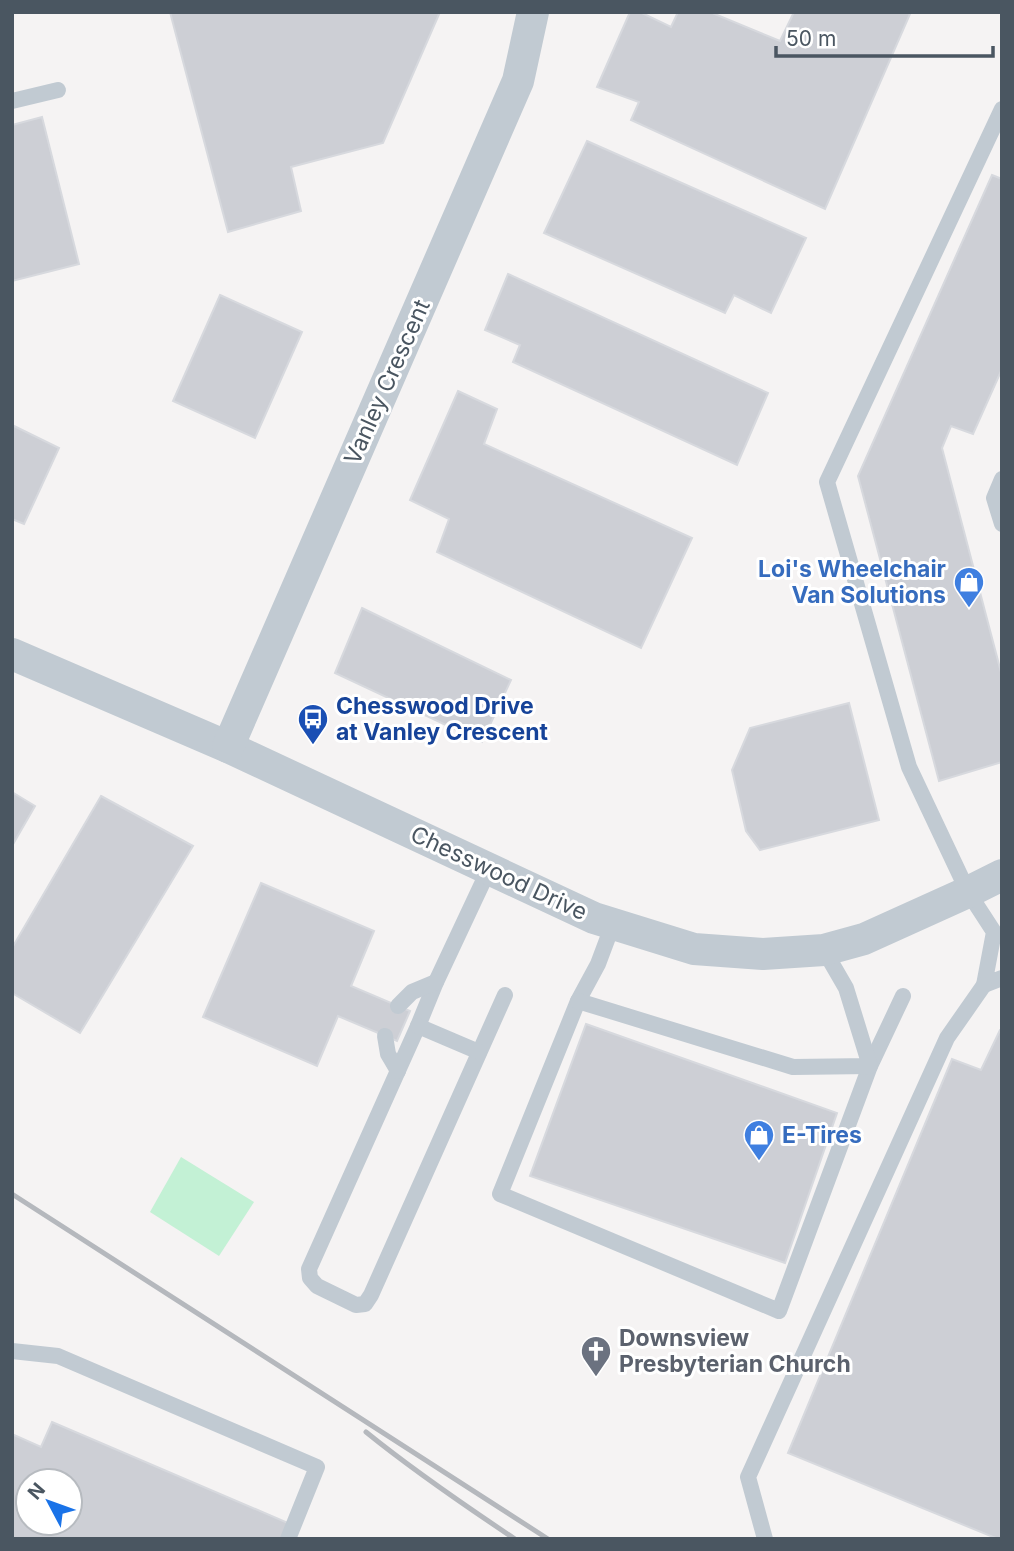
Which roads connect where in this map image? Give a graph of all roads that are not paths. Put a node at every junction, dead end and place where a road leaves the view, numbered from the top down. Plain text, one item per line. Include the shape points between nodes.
1 (533, 12) edge
2 (58, 90) dead end
3 (12, 101) edge
4 (1002, 109) edge
5 (1002, 479) edge
6 (998, 497) edge
7 (1002, 524) edge
8 (12, 654) edge
9 (228, 747) junction
10 (489, 869) junction
11 (1002, 874) edge
12 (968, 892) junction
13 (613, 924) junction
14 (824, 950) junction
15 (1002, 978) edge
16 (436, 982) junction
17 (984, 985) junction
18 (505, 995) dead end
19 (903, 996) dead end
20 (579, 1001) junction
21 (398, 1006) dead end
22 (418, 1026) junction
23 (385, 1036) dead end
24 (479, 1052) junction
25 (870, 1066) junction
26 (398, 1071) junction
27 (12, 1352) edge
28 (288, 1539) edge
29 (765, 1539) edge

1 - 9 street, Vanley Crescent via 518,81
2 - 3 lane
4 - 12 lane via 827,482 909,767
5 - 6 lane
6 - 7 lane
8 - 9 street, Chesswood Drive
9 - 10 street, Chesswood Drive
10 - 13 street, Chesswood Drive
10 - 16 lane
11 - 12 street, Chesswood Drive
12 - 14 street, Chesswood Drive via 864,939
12 - 17 lane via 994,932
13 - 14 street, Chesswood Drive via 694,949 763,954
13 - 20 lane
14 - 25 lane via 846,988
15 - 17 lane
16 - 21 lane via 412,992
16 - 22 lane
17 - 29 lane via 947,1038 748,1477
18 - 24 lane
19 - 25 lane
20 - 25 lane via 793,1067
20 - 25 lane via 500,1194 779,1311
22 - 24 lane
22 - 26 lane
23 - 26 lane
24 - 26 lane via 371,1296 365,1304 356,1305 317,1286 309,1269
27 - 28 lane via 58,1356 317,1467

